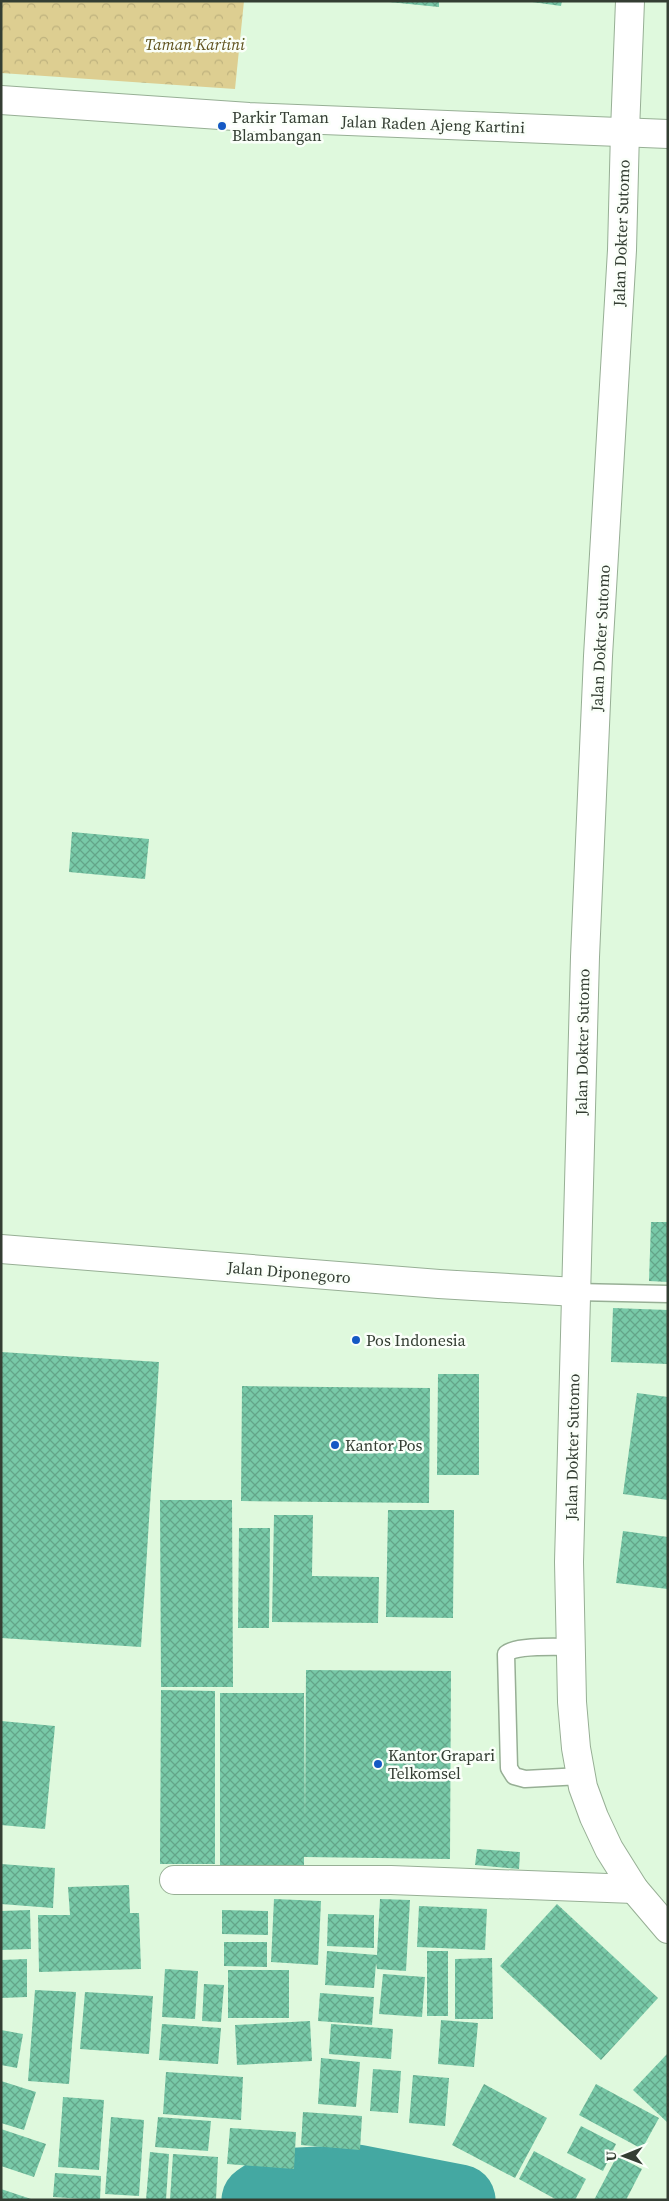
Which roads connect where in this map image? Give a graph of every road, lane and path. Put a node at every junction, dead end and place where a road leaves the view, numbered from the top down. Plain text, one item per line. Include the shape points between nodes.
1 (630, 1) edge
2 (1, 100) edge
3 (625, 131) junction
4 (668, 134) edge
5 (1, 1249) edge
6 (576, 1292) junction
7 (668, 1294) edge
8 (571, 1647) junction
9 (581, 1776) junction
10 (174, 1880) dead end
11 (634, 1889) junction
12 (668, 1929) edge

1 - 3 main road, Jalan Dokter Sutomo
2 - 3 main road, Jalan Raden Ajeng Kartini via 259,117
3 - 4 main road, Jalan Raden Ajeng Kartini
3 - 6 main road, Jalan Dokter Sutomo via 622,250 585,947
5 - 6 main road, Jalan Diponegoro
6 - 7 lane
6 - 8 main road, Jalan Dokter Sutomo via 569,1562
8 - 9 main road, Jalan Dokter Sutomo via 576,1748
8 - 9 lane via 519,1649 506,1654 509,1768 514,1776 525,1779
9 - 11 main road, Jalan Dokter Sutomo via 609,1849
10 - 11 main road via 391,1880
11 - 12 main road, Jalan Dokter Sutomo

